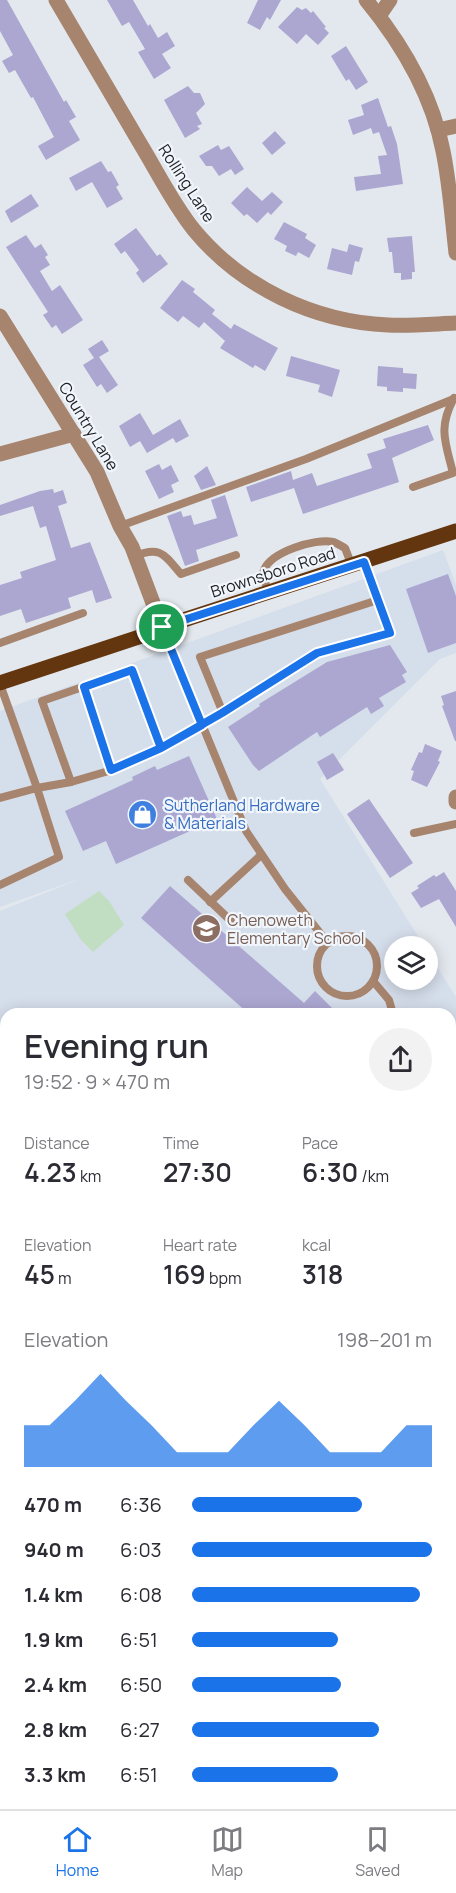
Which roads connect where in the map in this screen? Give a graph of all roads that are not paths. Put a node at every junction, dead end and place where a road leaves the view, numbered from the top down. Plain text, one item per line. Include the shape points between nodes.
1 (56, 0) edge
2 (366, 0) edge
3 (390, 0) edge
4 (379, 16) junction
5 (456, 126) edge
6 (438, 130) junction
7 (456, 253) edge
8 (0, 316) edge
9 (456, 323) edge
10 (455, 398) edge
11 (74, 434) junction
12 (0, 454) edge
13 (413, 487) dead end
14 (120, 526) junction
15 (456, 531) edge
16 (236, 555) dead end
17 (135, 556) junction
18 (358, 564) junction
19 (268, 593) junction
20 (378, 600) junction
21 (83, 613) dead end
22 (162, 627) junction
23 (0, 643) edge
24 (0, 684) edge
25 (84, 687) junction
26 (222, 713) junction
27 (202, 725) junction
28 (161, 748) junction
29 (111, 770) junction
30 (71, 782) junction
31 (37, 788) junction
32 (0, 798) edge
33 (456, 824) edge
34 (414, 833) dead end
35 (261, 855) junction
36 (188, 880) dead end
37 (0, 885) edge
38 (210, 902) junction
39 (232, 922) dead end
40 (328, 943) junction
41 (373, 981) junction
42 (391, 1008) edge
43 (456, 1215) edge
44 (456, 1231) edge

1 - 9 street, Rolling Lane via 176,205 212,251 234,270 277,296 349,320 386,325
2 - 4 street
3 - 4 street
4 - 6 street via 414,68
5 - 6 street
6 - 7 street
8 - 11 street, Country Lane
10 - 13 lane via 443,427 453,473
10 - 14 lane via 306,459
11 - 12 street
11 - 14 street, Country Lane via 97,472
14 - 17 street, Country Lane
15 - 18 main road, Brownsboro Road
16 - 17 lane via 181,574 162,553
17 - 22 street, Country Lane
18 - 19 main road, Brownsboro Road
18 - 19 lane via 345,548 334,542 299,547 276,555 265,568
18 - 20 lane
19 - 22 main road, Brownsboro Road
20 - 26 lane via 390,633 317,653
20 - 26 lane via 200,657
21 - 23 lane
22 - 24 main road, Brownsboro Road
22 - 27 lane
24 - 31 lane
25 - 28 lane via 132,670
25 - 29 lane
25 - 30 lane via 42,701
26 - 27 lane
27 - 28 lane
27 - 35 lane via 246,831
28 - 29 lane
29 - 30 lane
30 - 31 lane
31 - 32 lane
31 - 37 lane via 59,857
33 - 34 lane
35 - 38 lane
35 - 40 lane
36 - 38 lane
38 - 39 lane
40 - 41 lane via 338,938 361,940 375,958
40 - 41 lane via 317,963 323,985 343,996 355,995
41 - 42 lane
43 - 44 street

